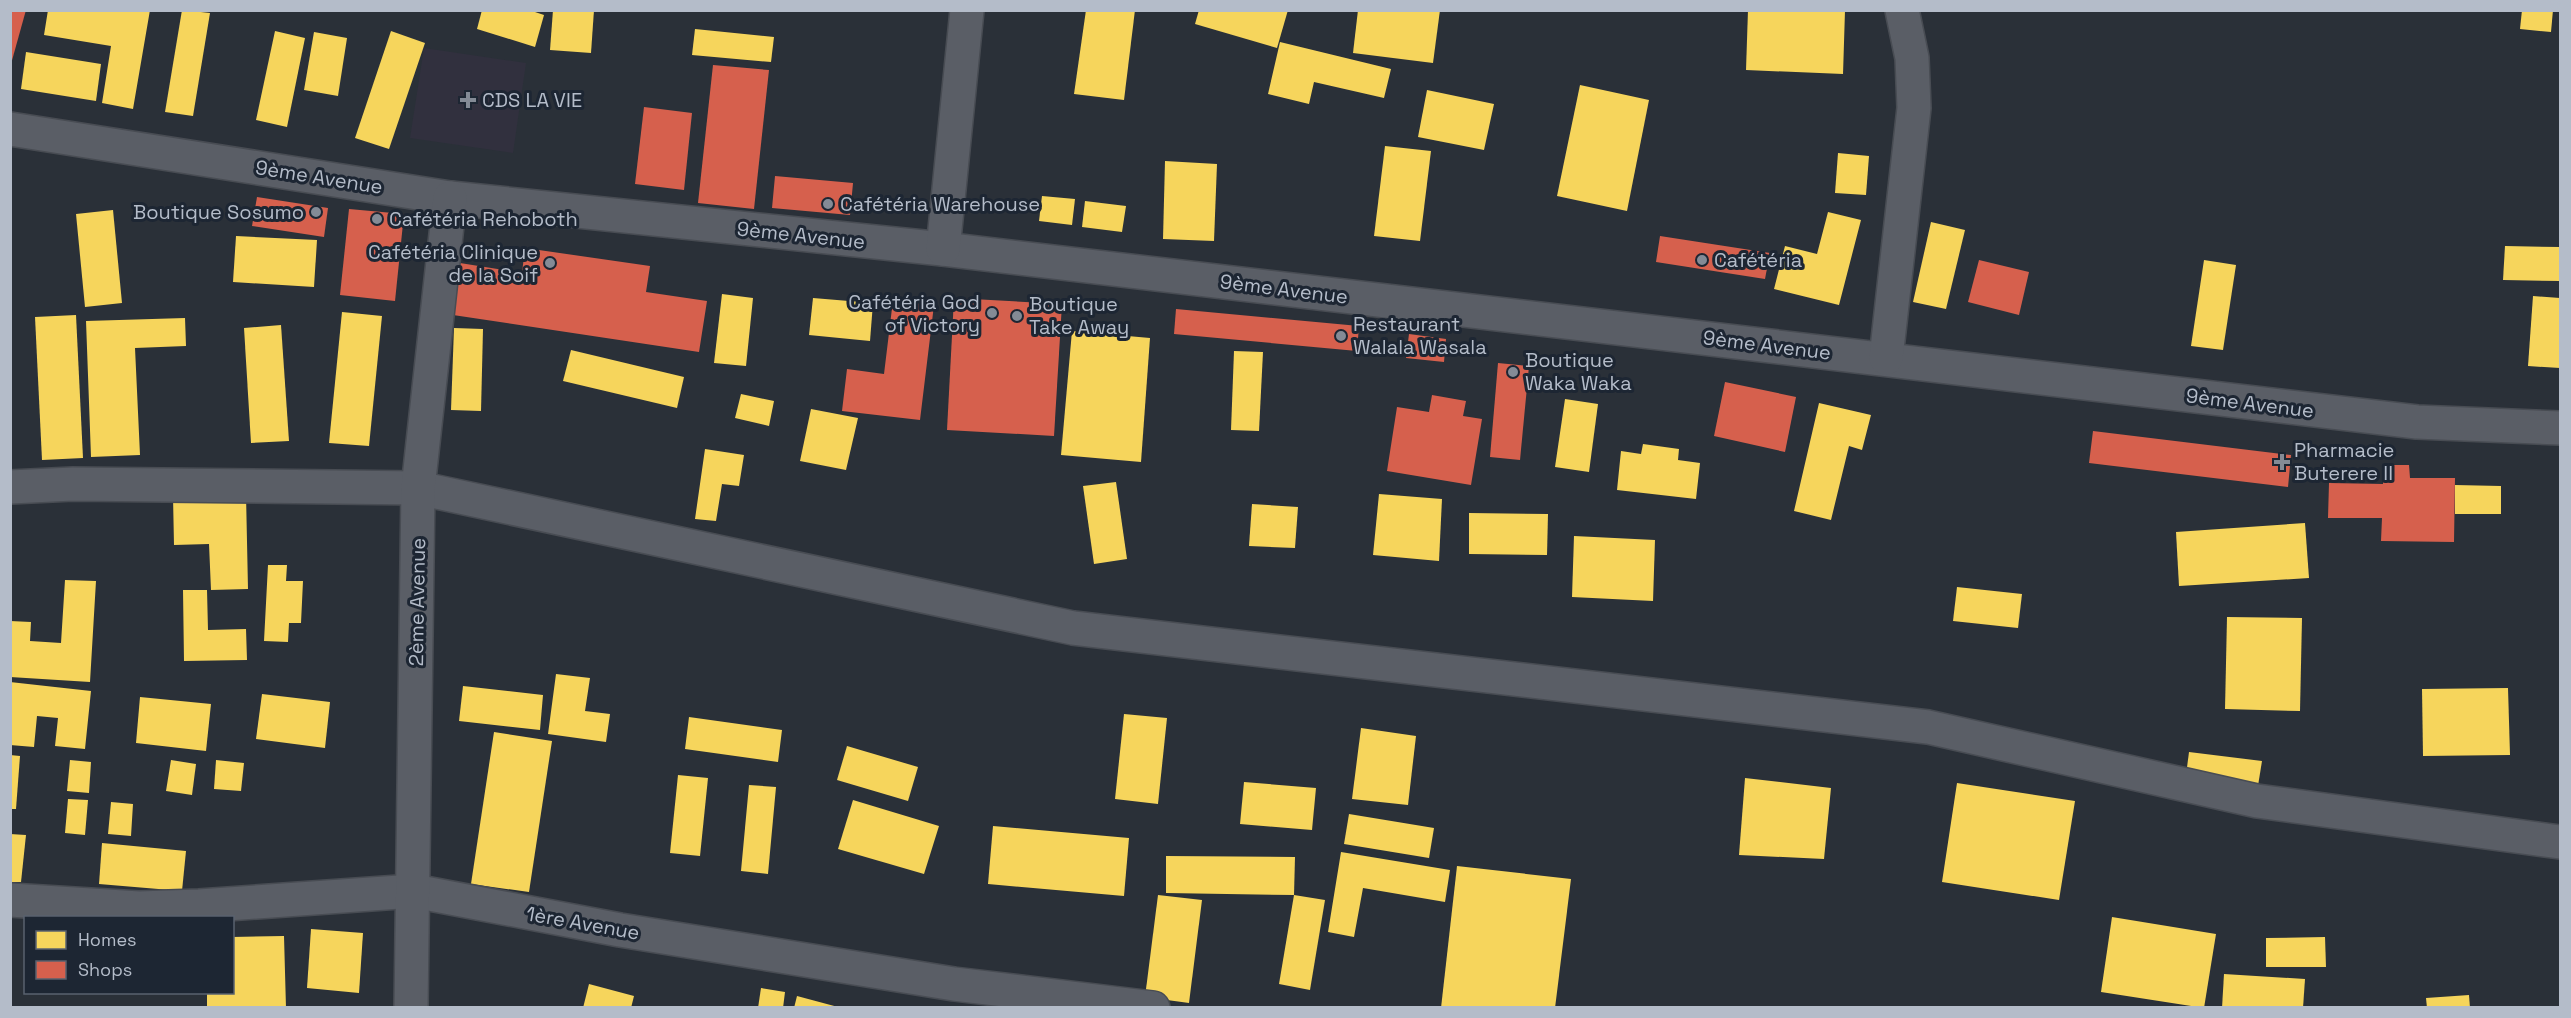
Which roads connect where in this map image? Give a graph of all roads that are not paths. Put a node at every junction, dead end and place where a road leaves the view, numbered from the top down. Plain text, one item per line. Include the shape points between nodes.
1 (967, 10) edge
2 (1902, 10) edge
3 (10, 129) edge
4 (450, 198) junction
5 (943, 249) junction
6 (1886, 358) junction
7 (2560, 428) edge
8 (10, 488) edge
9 (418, 488) junction
10 (2560, 842) edge
11 (414, 891) junction
12 (10, 900) edge
13 (411, 1008) edge
14 (1153, 1008) edge

1 - 5 street
2 - 6 street via 1912,58 1914,108
3 - 4 street, 9ème Avenue
4 - 5 street, 9ème Avenue
4 - 9 street, 2ème Avenue
5 - 6 street, 9ème Avenue
6 - 7 street, 9ème Avenue via 2417,422
8 - 9 street via 73,484
9 - 10 street via 1073,628 1928,727 2257,801
9 - 11 street, 2ème Avenue
11 - 12 street, 1ère Avenue via 139,908
11 - 13 street, 2ème Avenue
11 - 14 street, 1ère Avenue via 620,930 954,984

